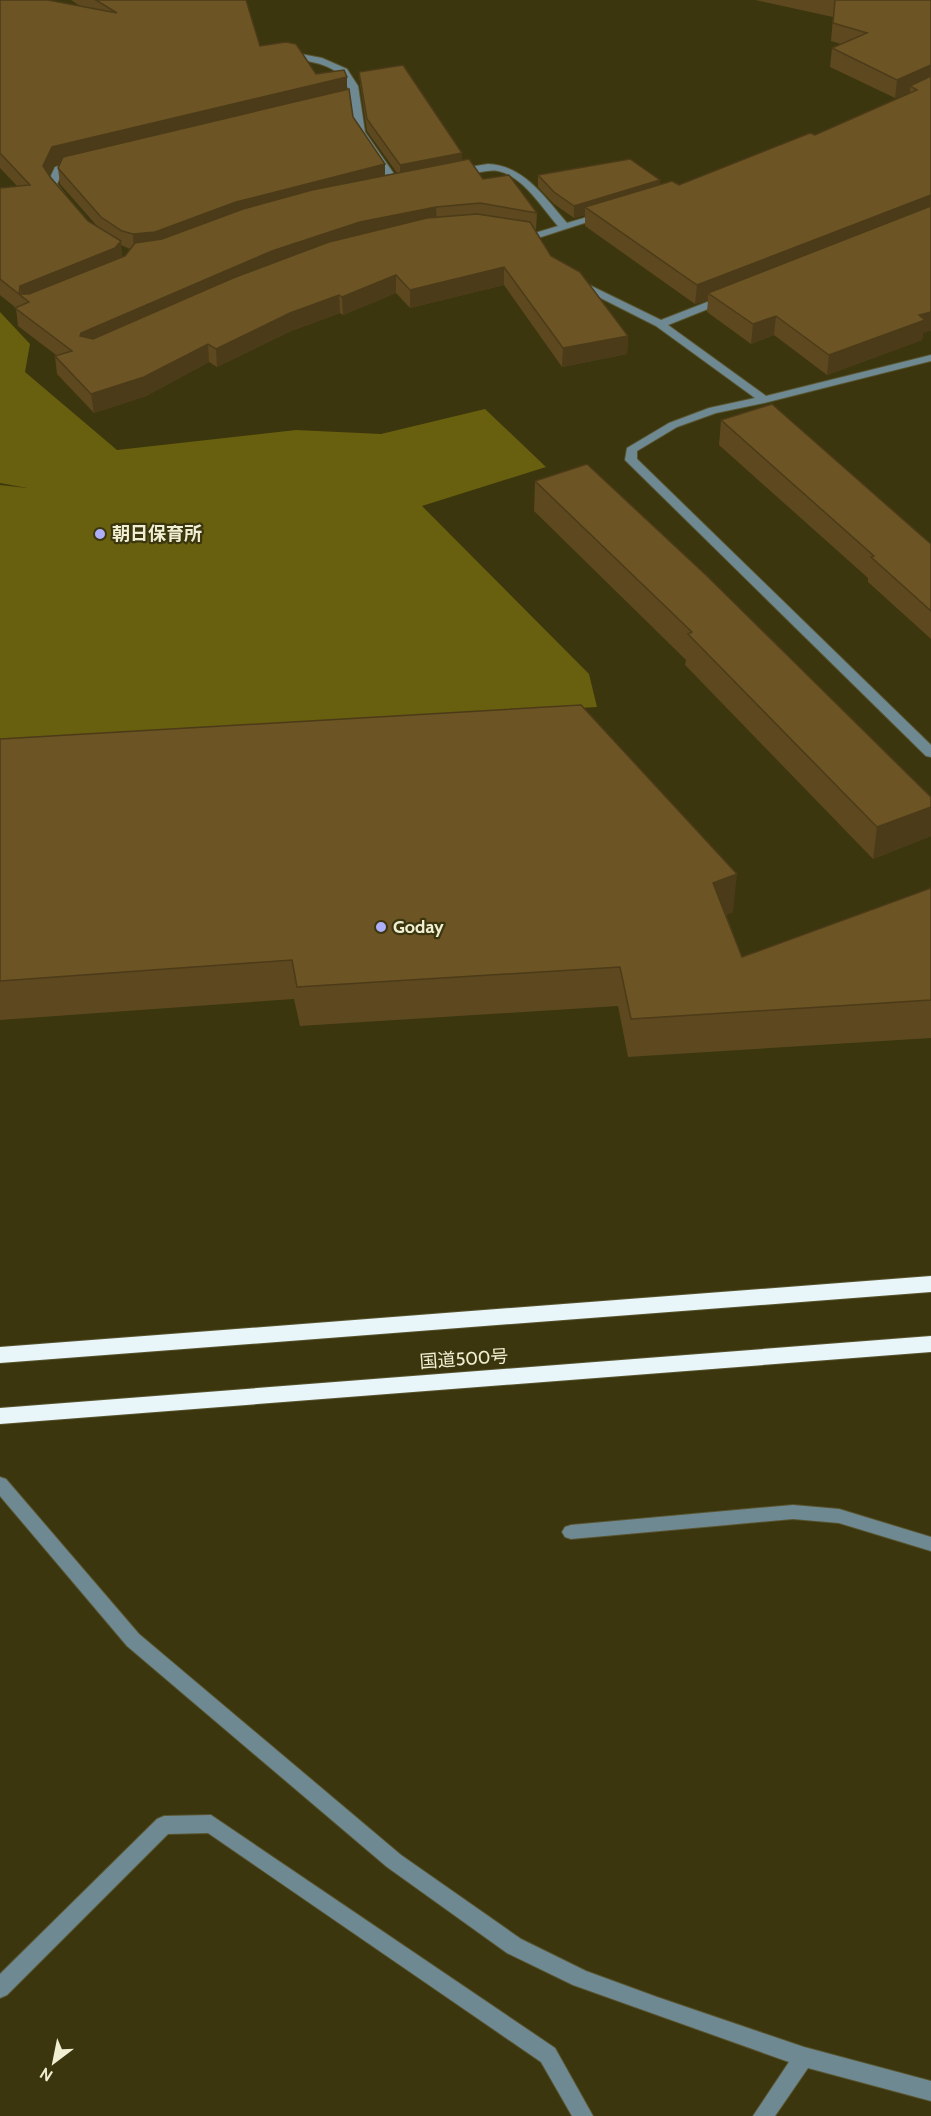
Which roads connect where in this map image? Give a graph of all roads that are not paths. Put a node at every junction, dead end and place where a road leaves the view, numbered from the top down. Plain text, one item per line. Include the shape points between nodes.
1 (275, 52) edge
2 (356, 98) junction
3 (318, 107) edge
4 (82, 164) edge
5 (442, 175) edge
6 (408, 182) edge
7 (396, 184) junction
8 (384, 186) edge
9 (70, 208) edge
10 (610, 213) edge
11 (565, 227) junction
12 (502, 230) edge
13 (567, 277) edge
14 (736, 294) edge
15 (660, 324) junction
16 (931, 358) edge
17 (764, 400) junction
18 (931, 753) edge
19 (931, 1284) edge
20 (931, 1344) edge
21 (0, 1355) edge
22 (0, 1416) edge
23 (0, 1484) edge
24 (572, 1532) dead end
25 (931, 1544) edge
26 (0, 1988) edge
27 (804, 2057) junction
28 (931, 2091) edge
29 (583, 2116) edge
30 (763, 2116) edge

1 - 2 street via 319,60 344,71
2 - 3 street
2 - 7 street via 360,132
4 - 9 street via 59,169 52,184
5 - 11 street via 502,168 519,177
6 - 7 street
7 - 8 street
10 - 11 street
11 - 12 street via 537,241
13 - 15 street
14 - 15 street
15 - 17 street
16 - 17 street
17 - 18 street via 713,410 673,425 631,450 631,459
19 - 21 highway
20 - 22 highway, 国道500号
23 - 27 street via 134,1640 394,1861 440,1894 514,1946 580,1978
24 - 25 street via 793,1512 839,1516
26 - 29 street via 164,1825 211,1824 548,2055
27 - 28 street
27 - 30 street

